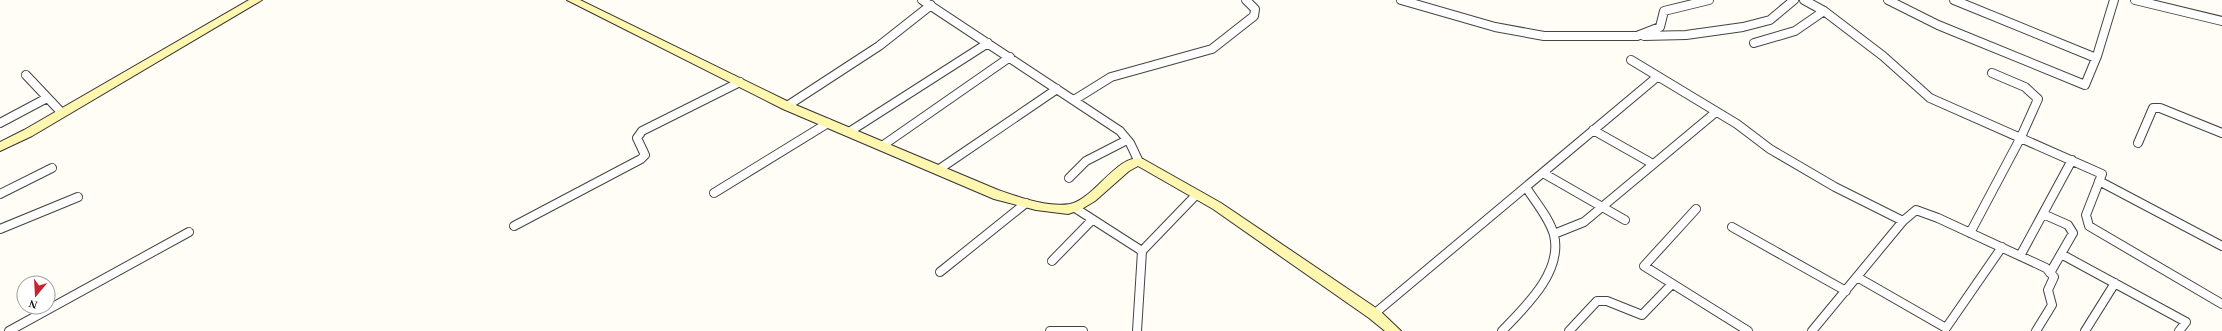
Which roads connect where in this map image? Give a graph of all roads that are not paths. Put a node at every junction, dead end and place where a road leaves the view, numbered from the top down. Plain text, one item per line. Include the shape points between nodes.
1 (257, 0) edge
2 (572, 0) edge
3 (922, 0) edge
4 (1246, 0) edge
5 (1401, 0) edge
6 (1709, 0) edge
7 (1794, 0) edge
8 (1804, 0) edge
9 (1888, 0) edge
10 (1954, 0) edge
11 (2114, 0) edge
12 (2135, 0) edge
13 (931, 5) junction
14 (1824, 10) junction
15 (2222, 21) edge
16 (1637, 36) junction
17 (988, 43) junction
18 (1754, 43) dead end
19 (1010, 58) junction
20 (2096, 58) junction
21 (1631, 60) dead end
22 (1992, 73) dead end
23 (26, 75) dead end
24 (1657, 77) junction
25 (740, 82) junction
26 (1057, 89) junction
27 (47, 98) junction
28 (1074, 100) junction
29 (787, 106) junction
30 (61, 112) junction
31 (1716, 112) junction
32 (0, 123) edge
33 (828, 123) junction
34 (1593, 130) junction
35 (849, 132) junction
36 (2222, 133) edge
37 (2021, 137) junction
38 (1127, 140) junction
39 (2138, 144) dead end
40 (882, 146) junction
41 (0, 147) edge
42 (2072, 160) junction
43 (1138, 162) junction
44 (1653, 164) junction
45 (52, 168) dead end
46 (938, 170) junction
47 (1543, 173) junction
48 (1069, 178) dead end
49 (2099, 181) junction
50 (1526, 187) junction
51 (714, 193) dead end
52 (0, 194) edge
53 (1196, 195) junction
54 (78, 197) dead end
55 (1026, 203) junction
56 (1602, 207) junction
57 (1075, 208) junction
58 (1696, 209) dead end
59 (2043, 214) junction
60 (1092, 220) junction
61 (1625, 220) dead end
62 (1903, 221) junction
63 (514, 226) dead end
64 (1732, 227) dead end
65 (0, 229) edge
66 (189, 232) dead end
67 (1970, 233) junction
68 (1554, 234) junction
69 (2222, 246) edge
70 (2002, 247) junction
71 (1142, 251) junction
72 (2061, 254) junction
73 (2020, 256) junction
74 (1052, 261) dead end
75 (940, 272) dead end
76 (2050, 272) junction
77 (1857, 278) junction
78 (2115, 283) junction
79 (1672, 284) junction
80 (1846, 291) junction
81 (2222, 304) edge
82 (1374, 314) junction
83 (9, 331) edge
84 (1050, 331) edge
85 (1083, 331) edge
86 (1137, 331) edge
87 (1394, 331) edge
88 (1502, 331) edge
89 (1569, 331) edge
90 (1748, 331) edge
91 (1812, 331) edge
92 (2036, 331) edge
93 (2085, 331) edge
94 (2179, 331) edge

1 - 30 street
2 - 25 street
3 - 13 street
4 - 28 street via 1255,9 1254,16 1212,49 1111,77
5 - 16 street via 1495,27 1544,36
6 - 16 street via 1664,11 1660,27
7 - 16 street via 1770,20 1743,27 1686,35
8 - 14 street
9 - 20 street via 1945,28 2085,85
10 - 20 street
11 - 20 street
12 - 15 street
13 - 17 street
13 - 29 street via 902,31 875,50 841,69
14 - 18 street via 1795,31
14 - 37 street via 1883,56 1930,98
17 - 19 street
17 - 35 street
19 - 26 street
19 - 40 street
21 - 24 street
22 - 37 street via 2028,88 2037,95 2038,99
23 - 27 street
24 - 31 street
24 - 34 street
25 - 29 street
25 - 63 street via 642,131 637,138 645,151 641,159
26 - 28 street
26 - 46 street
27 - 30 street
27 - 32 street
28 - 38 street via 1120,131
29 - 33 street
30 - 41 street
31 - 44 street
31 - 62 street via 1770,149 1835,187
33 - 35 street
33 - 51 street
34 - 44 street
34 - 47 street
35 - 40 street
36 - 39 street via 2160,108 2153,108
37 - 42 street
37 - 67 street
38 - 43 street
38 - 48 street via 1086,161
40 - 46 street
42 - 49 street via 2102,174
42 - 59 street
43 - 53 street
43 - 57 street via 1128,166
44 - 56 street
45 - 52 street
46 - 55 street via 994,194
47 - 50 street
47 - 56 street
49 - 69 street
49 - 81 street via 2086,215 2089,226
50 - 68 street
50 - 82 street
53 - 71 street
53 - 82 street via 1217,206
54 - 65 street
55 - 57 street via 1063,210
55 - 75 street
56 - 61 street
56 - 68 street via 1584,222
57 - 60 street
58 - 79 street via 1644,266
59 - 72 street via 2068,225 2073,233
59 - 73 street
60 - 71 street
60 - 74 street
62 - 67 street via 1916,210
62 - 77 street
64 - 80 street
66 - 83 street
67 - 70 street
68 - 88 street via 1557,247 1550,269 1538,291
70 - 73 street
70 - 77 street via 1946,328
71 - 86 street
72 - 76 street
72 - 78 street
73 - 76 street
76 - 92 street via 2054,277 2048,290 2052,305
77 - 80 street
78 - 93 street
78 - 94 street via 2186,322
79 - 89 street via 1642,315 1607,301 1597,301
79 - 90 street
80 - 91 street
82 - 87 street
84 - 85 street

